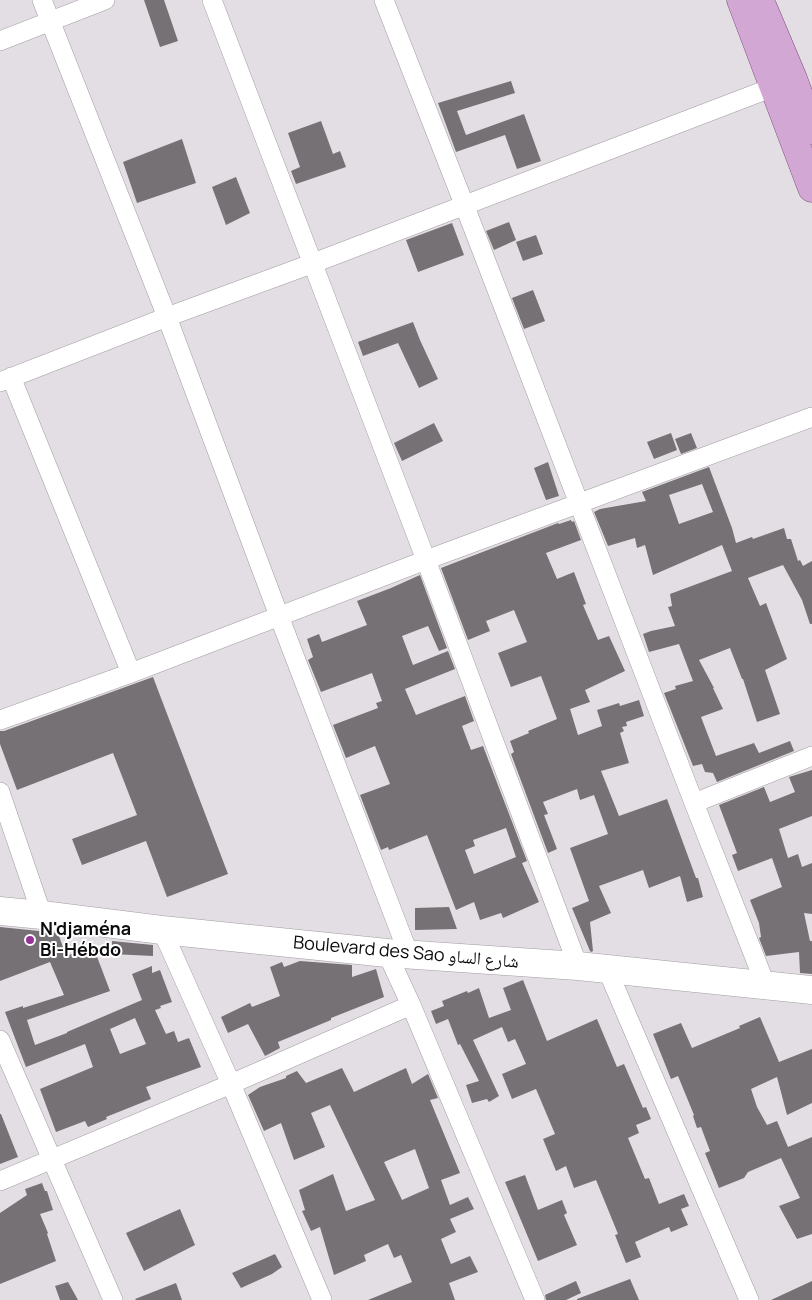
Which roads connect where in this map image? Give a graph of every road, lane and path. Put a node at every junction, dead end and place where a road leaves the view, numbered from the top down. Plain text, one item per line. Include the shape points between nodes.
1 (42, 0) edge
2 (105, 0) edge
3 (212, 0) edge
4 (384, 0) edge
5 (741, 0) edge
6 (760, 0) edge
7 (50, 21) junction
8 (0, 41) edge
9 (783, 83) junction
10 (812, 130) edge
11 (812, 188) edge
12 (464, 204) junction
13 (311, 264) junction
14 (167, 316) junction
15 (6, 380) edge
16 (812, 417) edge
17 (579, 503) junction
18 (426, 560) junction
19 (279, 616) junction
20 (131, 673) junction
21 (0, 720) edge
22 (812, 756) edge
23 (0, 792) edge
24 (694, 803) junction
25 (0, 911) edge
26 (42, 915) junction
27 (162, 930) junction
28 (398, 954) junction
29 (578, 966) junction
30 (607, 969) junction
31 (766, 986) junction
32 (812, 990) edge
33 (412, 1006) junction
34 (0, 1040) edge
35 (232, 1084) junction
36 (52, 1159) junction
37 (0, 1181) edge
38 (113, 1300) edge
39 (322, 1300) edge
40 (535, 1300) edge
41 (749, 1300) edge

1 - 7 street
2 - 7 street
3 - 13 street
4 - 12 street
5 - 9 main road
6 - 9 main road
7 - 8 street
7 - 14 street
9 - 10 main road
9 - 11 main road
9 - 12 street
12 - 13 street
12 - 17 street
13 - 14 street
13 - 18 street
14 - 15 street
14 - 19 street
15 - 20 street
16 - 17 street
17 - 18 street
17 - 24 street
18 - 19 street
18 - 29 street
19 - 20 street
19 - 28 street
20 - 21 street
22 - 24 street
23 - 26 street
24 - 31 street
25 - 26 street, Boulevard des Sao شارع الساو
26 - 27 street, Boulevard des Sao شارع الساو
27 - 28 street, Boulevard des Sao شارع الساو
27 - 35 street
28 - 29 street, Boulevard des Sao شارع الساو
28 - 33 street
29 - 30 street, Boulevard des Sao شارع الساو
30 - 31 street, Boulevard des Sao شارع الساو
30 - 41 street
31 - 32 street, Boulevard des Sao شارع الساو
33 - 35 street
33 - 40 street
34 - 36 street
35 - 36 street
35 - 39 street
36 - 37 street
36 - 38 street

